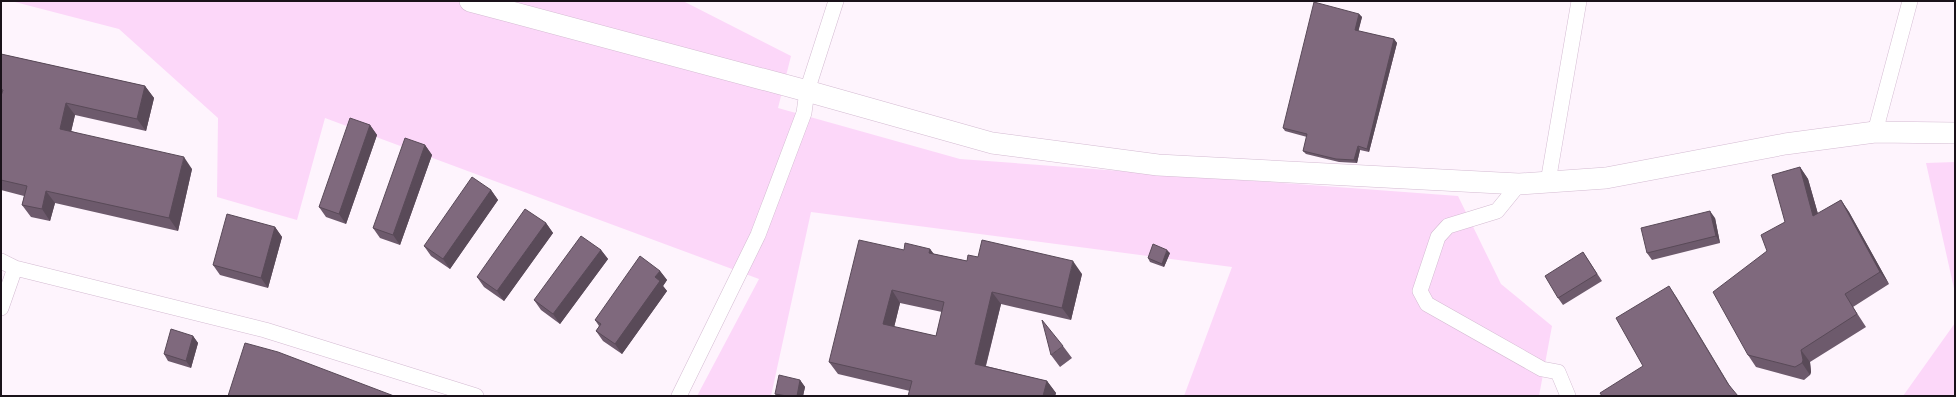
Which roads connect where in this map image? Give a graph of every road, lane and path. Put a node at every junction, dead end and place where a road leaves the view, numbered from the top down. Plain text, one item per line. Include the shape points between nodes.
1 (470, 1) edge
2 (836, 1) edge
3 (1579, 1) edge
4 (1910, 1) edge
5 (807, 91) junction
6 (1875, 132) junction
7 (1955, 133) edge
8 (1548, 182) junction
9 (1519, 184) junction
10 (1, 261) edge
11 (15, 268) junction
12 (1, 308) edge
13 (476, 396) edge
14 (678, 396) edge
15 (1568, 396) edge

1 - 5 street
2 - 5 street
3 - 8 street
4 - 6 street
5 - 9 street via 992,143 1150,164
5 - 14 street via 804,113 758,235
6 - 7 street
6 - 8 street via 1785,144 1606,178
8 - 9 street
9 - 15 street via 1497,211 1448,226 1438,237 1420,291 1427,304 1542,369 1558,372
10 - 11 street
11 - 12 street
11 - 13 street via 265,330

